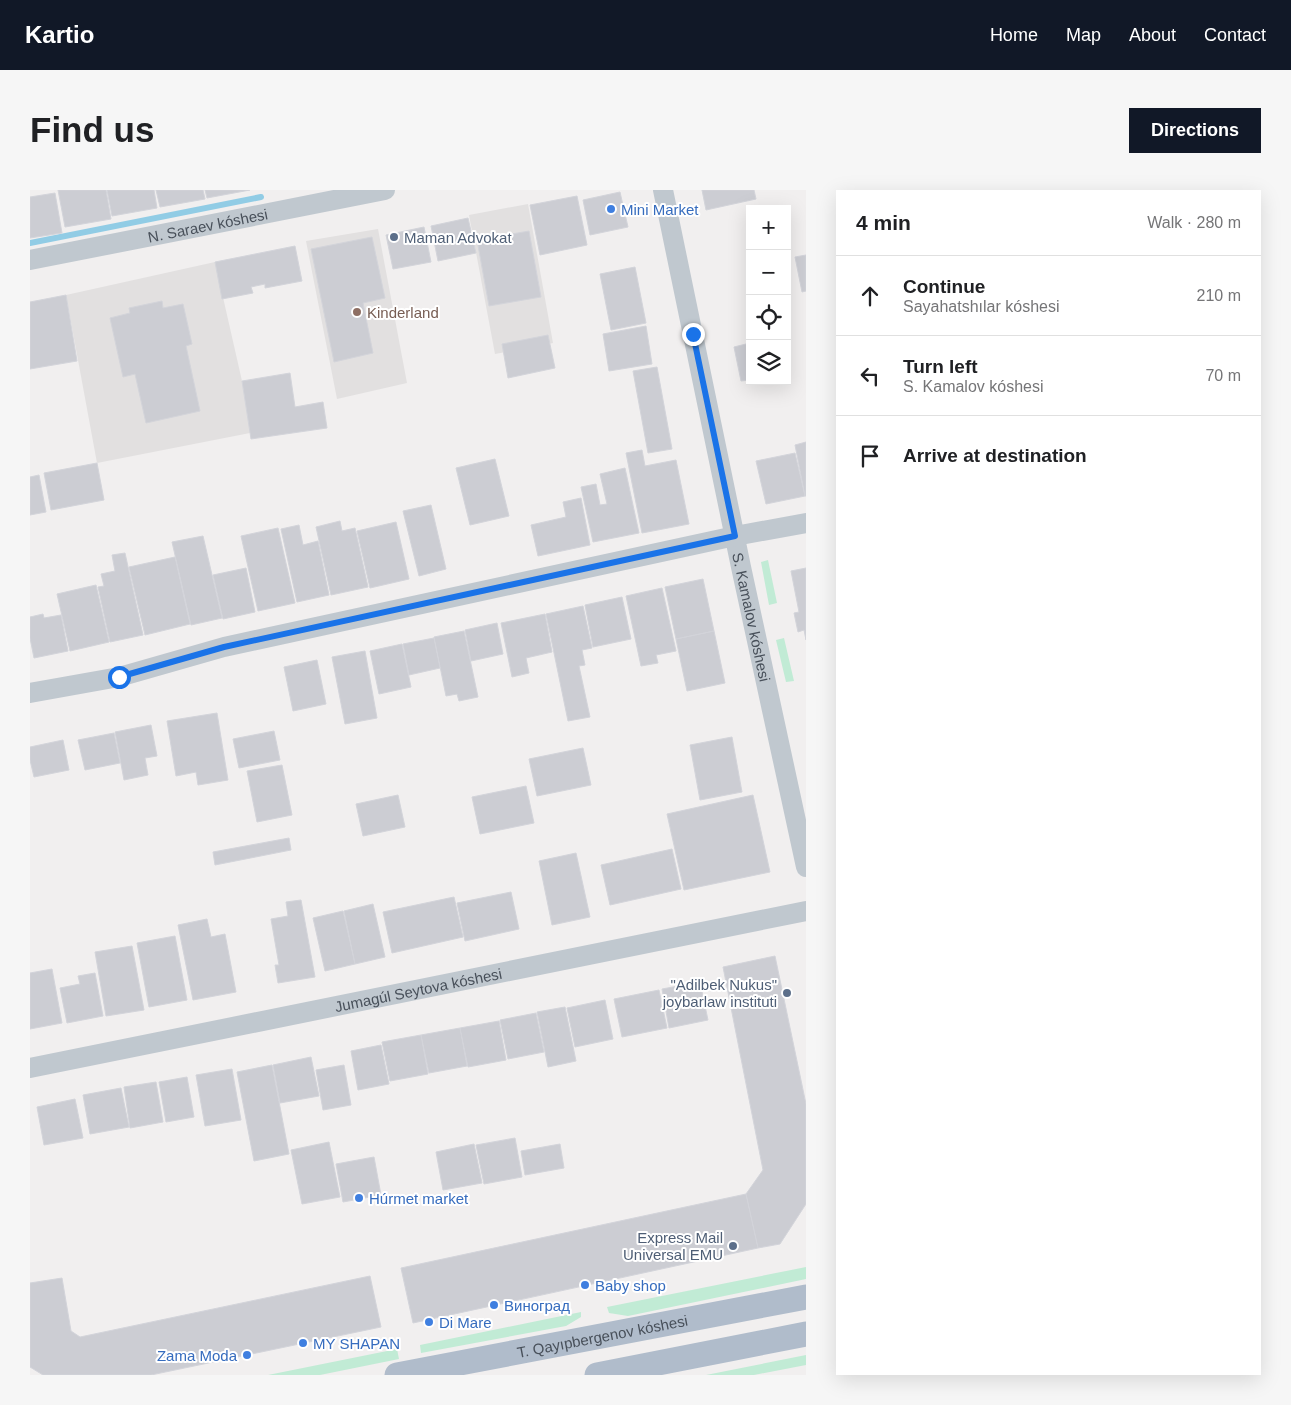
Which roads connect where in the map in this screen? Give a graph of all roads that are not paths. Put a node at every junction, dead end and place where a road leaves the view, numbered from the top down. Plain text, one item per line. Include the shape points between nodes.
1 (385, 190) edge
2 (663, 190) edge
3 (30, 260) edge
4 (806, 523) edge
5 (735, 536) junction
6 (30, 693) edge
7 (806, 866) edge
8 (806, 910) edge
9 (30, 1068) edge
10 (806, 1297) edge
11 (806, 1334) edge
12 (397, 1375) edge
13 (597, 1375) edge

1 - 3 street, N. Saraev kóshesi
2 - 5 street, S. Kamalov kóshesi
4 - 5 street
5 - 6 street via 224,647 119,677
5 - 7 street, S. Kamalov kóshesi
8 - 9 street, Jumagúl Seytova kóshesi
10 - 12 main road, T. Qayıpbergenov kóshesi
11 - 13 main road

